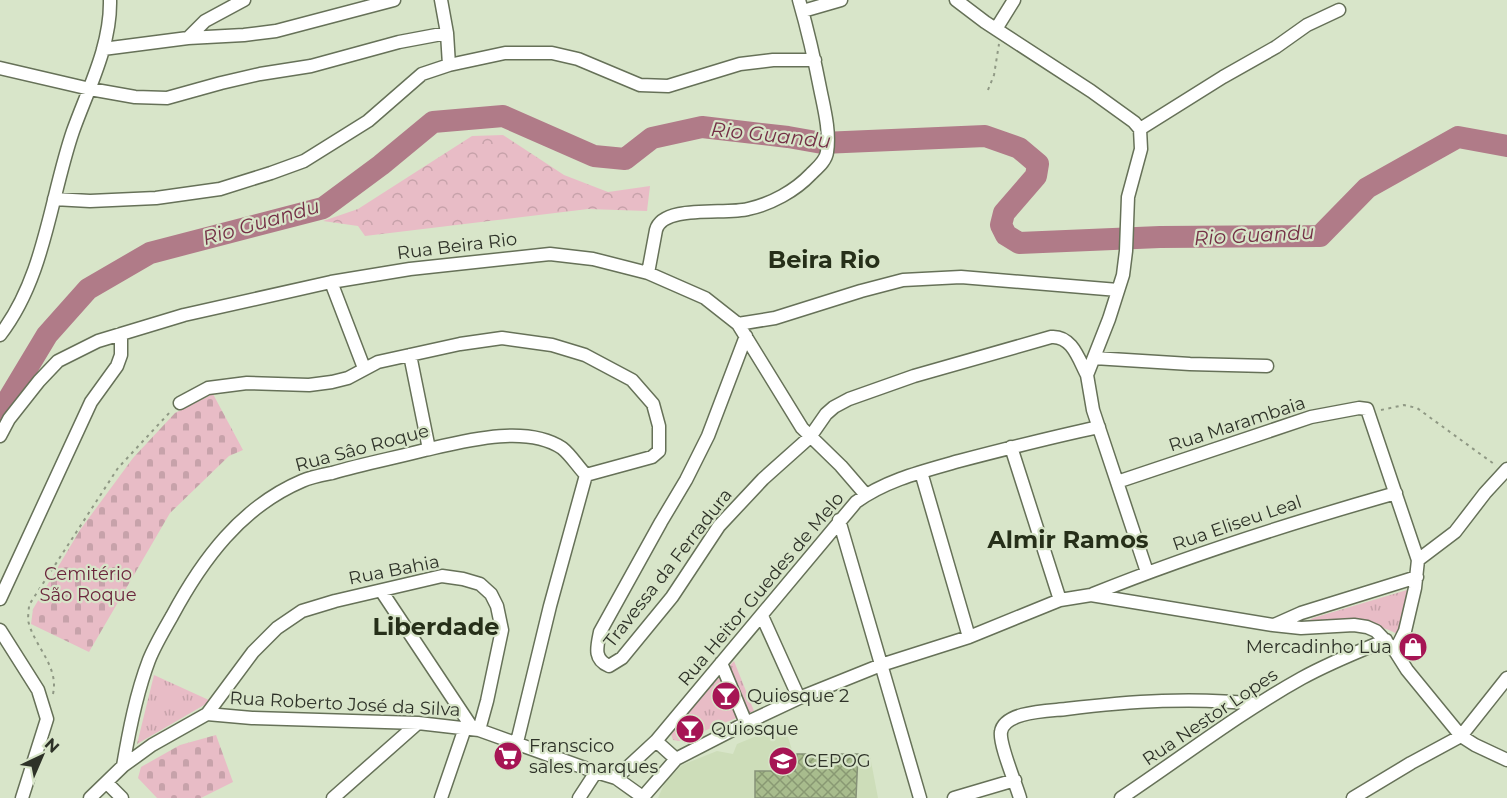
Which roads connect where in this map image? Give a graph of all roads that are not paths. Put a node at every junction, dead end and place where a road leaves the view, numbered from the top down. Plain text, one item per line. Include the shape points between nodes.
1 (110, 0) edge
2 (244, 0) edge
3 (394, 0) edge
4 (441, 0) edge
5 (841, 0) edge
6 (956, 0) edge
7 (1014, 0) edge
8 (801, 6) edge
9 (1339, 10) dead end
10 (998, 31) junction
11 (447, 33) junction
12 (188, 38) junction
13 (103, 49) junction
14 (815, 60) junction
15 (449, 65) junction
16 (0, 68) edge
17 (90, 89) junction
18 (1140, 129) junction
19 (54, 199) junction
20 (648, 273) junction
21 (331, 282) junction
22 (1118, 290) junction
23 (738, 324) junction
24 (121, 334) junction
25 (0, 335) edge
26 (746, 336) junction
27 (410, 355) junction
28 (1094, 358) junction
29 (1267, 366) dead end
30 (364, 368) junction
31 (1087, 375) junction
32 (180, 403) road end
33 (1099, 427) junction
34 (0, 436) edge
35 (810, 437) junction
36 (1011, 447) junction
37 (429, 449) junction
38 (1506, 470) edge
39 (921, 472) junction
40 (586, 475) junction
41 (1117, 482) junction
42 (1396, 493) junction
43 (866, 495) junction
44 (839, 520) junction
45 (1418, 560) junction
46 (1147, 573) junction
47 (1417, 577) junction
48 (382, 592) junction
49 (1091, 595) junction
50 (0, 599) edge
51 (1060, 600) junction
52 (762, 616) junction
53 (1273, 625) junction
54 (0, 630) edge
55 (969, 637) junction
56 (1386, 640) junction
57 (1395, 651) junction
58 (722, 663) junction
59 (881, 665) junction
60 (1507, 678) edge
61 (799, 698) junction
62 (1258, 704) junction
63 (207, 714) junction
64 (418, 723) junction
65 (746, 723) junction
66 (472, 729) junction
67 (1461, 736) junction
68 (656, 741) junction
69 (517, 742) junction
70 (676, 759) junction
71 (1507, 760) edge
72 (123, 766) junction
73 (596, 772) junction
74 (616, 778) junction
75 (1015, 780) junction
76 (107, 783) junction
77 (22, 798) edge
78 (90, 798) edge
79 (122, 798) edge
80 (333, 798) edge
81 (441, 798) edge
82 (579, 798) edge
83 (643, 798) edge
84 (920, 798) edge
85 (954, 798) edge
86 (1020, 798) edge
87 (1121, 798) edge
88 (1353, 798) edge

1 - 13 street
2 - 12 street via 205,21
3 - 12 street via 276,31
4 - 11 street
5 - 8 street
6 - 10 street
7 - 10 street
8 - 14 street
9 - 18 street via 1307,25
10 - 18 street via 1091,91
11 - 15 street
11 - 17 street via 311,66 221,82 166,98
12 - 13 street
13 - 17 street
14 - 15 street via 740,64 657,86 640,85 578,59 552,53 505,53
14 - 20 street via 827,123 827,154 822,162 793,189 769,203 731,212 683,213 664,219 658,223
15 - 19 street via 422,74 368,121 304,161 271,173 220,189 156,198
16 - 17 street
17 - 19 street
18 - 22 street via 1141,149 1128,197 1126,251
19 - 25 street via 38,261
20 - 21 street, Rua Beira Rio via 593,258 550,255 410,269
20 - 23 street, Rua Beira Rio via 705,298
21 - 24 street, Rua Beira Rio via 184,315
21 - 30 street
22 - 23 street via 961,277 903,280 775,318
22 - 28 street
23 - 26 street, Rua Beira Rio
24 - 34 street, Rua Beira Rio via 58,361 9,419
24 - 50 street via 117,366 91,402
26 - 35 street, Rua Beira Rio via 788,408
26 - 35 street, Travessa da Ferradura via 708,436 600,632 597,656 604,664 609,666 622,658 672,597 719,526
27 - 30 street
27 - 37 street
27 - 40 street via 502,338 552,345 585,355 632,380 653,404 659,426 658,451 645,460
28 - 29 street
28 - 31 street
30 - 32 street via 348,378 309,385 247,383 208,388
31 - 33 street
31 - 35 street, Travessa da Ferradura via 1068,343 1057,337 1043,339 849,399 826,414
33 - 36 street, Rua Heitor Guedes de Melo
33 - 41 street
35 - 43 street, Rua Beira Rio
36 - 39 street, Rua Heitor Guedes de Melo
36 - 51 street
37 - 40 street, Rua Sâo Roque via 462,440 529,437 552,442
37 - 72 street, Rua Sâo Roque via 303,481 273,496 238,523 188,586 149,660
38 - 45 street via 1455,532
39 - 43 street, Rua Heitor Guedes de Melo
39 - 55 street
40 - 69 street
41 - 42 street, Rua Marambaia via 1311,417 1364,407
41 - 46 street
42 - 45 street
42 - 46 street, Rua Eliseu Leal via 1302,520
43 - 44 street, Rua Heitor Guedes de Melo
44 - 52 street, Rua Heitor Guedes de Melo
44 - 59 street
45 - 47 street
46 - 49 street, Rua Eliseu Leal
47 - 53 street
47 - 57 street via 1405,631
48 - 63 street, Rua Bahia via 303,611 277,627 253,652
48 - 66 street
48 - 66 street, Rua Bahia via 442,576 474,582 491,594 502,630
49 - 51 street
49 - 53 street
51 - 55 street
52 - 58 street, Rua Heitor Guedes de Melo
52 - 61 street
53 - 56 street via 1366,627
54 - 77 street via 38,690 47,719
55 - 59 street
56 - 57 street
56 - 62 street, Rua Nestor Lopes via 1326,665
57 - 67 street
58 - 65 street
58 - 68 street, Rua Heitor Guedes de Melo
59 - 61 street
59 - 84 street
60 - 67 street
61 - 65 street
62 - 75 street via 1120,702 1028,713 1010,720 1001,732
62 - 87 street, Rua Nestor Lopes
63 - 64 street, Rua Roberto José da Silva
63 - 72 street
64 - 66 street, Rua Roberto José da Silva
64 - 80 street
65 - 70 street
66 - 69 street, Rua Roberto José da Silva
66 - 81 street, Rua Bahia
67 - 71 street
67 - 88 street
68 - 70 street
68 - 74 street, Rua Heitor Guedes de Melo
69 - 73 street, Rua Roberto José da Silva
70 - 83 street
72 - 76 street
73 - 74 street, Rua Roberto José da Silva
73 - 82 street
74 - 83 street, Rua Roberto José da Silva
75 - 85 street
75 - 86 street
76 - 78 street
76 - 79 street

